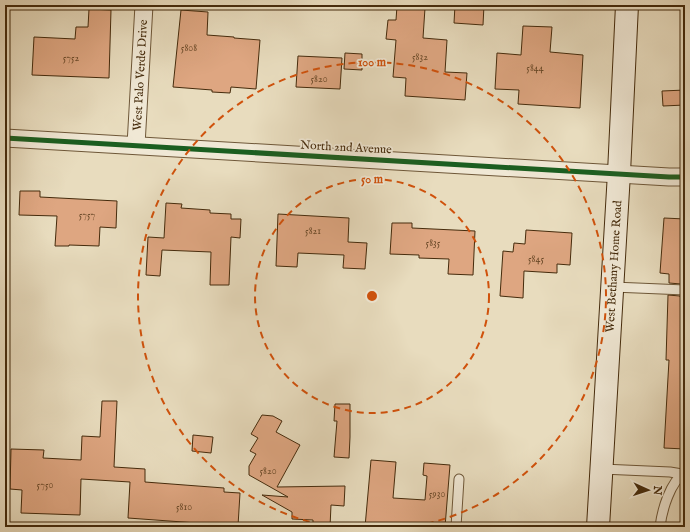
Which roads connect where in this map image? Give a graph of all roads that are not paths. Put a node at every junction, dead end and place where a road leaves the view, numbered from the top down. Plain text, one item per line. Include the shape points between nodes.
1 (144, 5) edge
2 (627, 5) edge
3 (5, 138) edge
4 (136, 145) junction
5 (619, 173) junction
6 (685, 176) edge
7 (613, 287) junction
8 (685, 290) edge
9 (602, 469) junction
10 (683, 473) edge
11 (459, 479) dead end
12 (456, 527) edge
13 (598, 527) edge
14 (660, 527) edge

1 - 4 street, West Palo Verde Drive
2 - 5 main road, West Bethany Home Road
3 - 4 street, North 2nd Avenue
4 - 5 street, North 2nd Avenue
5 - 6 street, North 2nd Avenue
5 - 7 main road, West Bethany Home Road
7 - 8 lane
7 - 9 main road, West Bethany Home Road
9 - 10 lane
9 - 13 main road, West Bethany Home Road
10 - 14 lane via 670,491
11 - 12 lane

